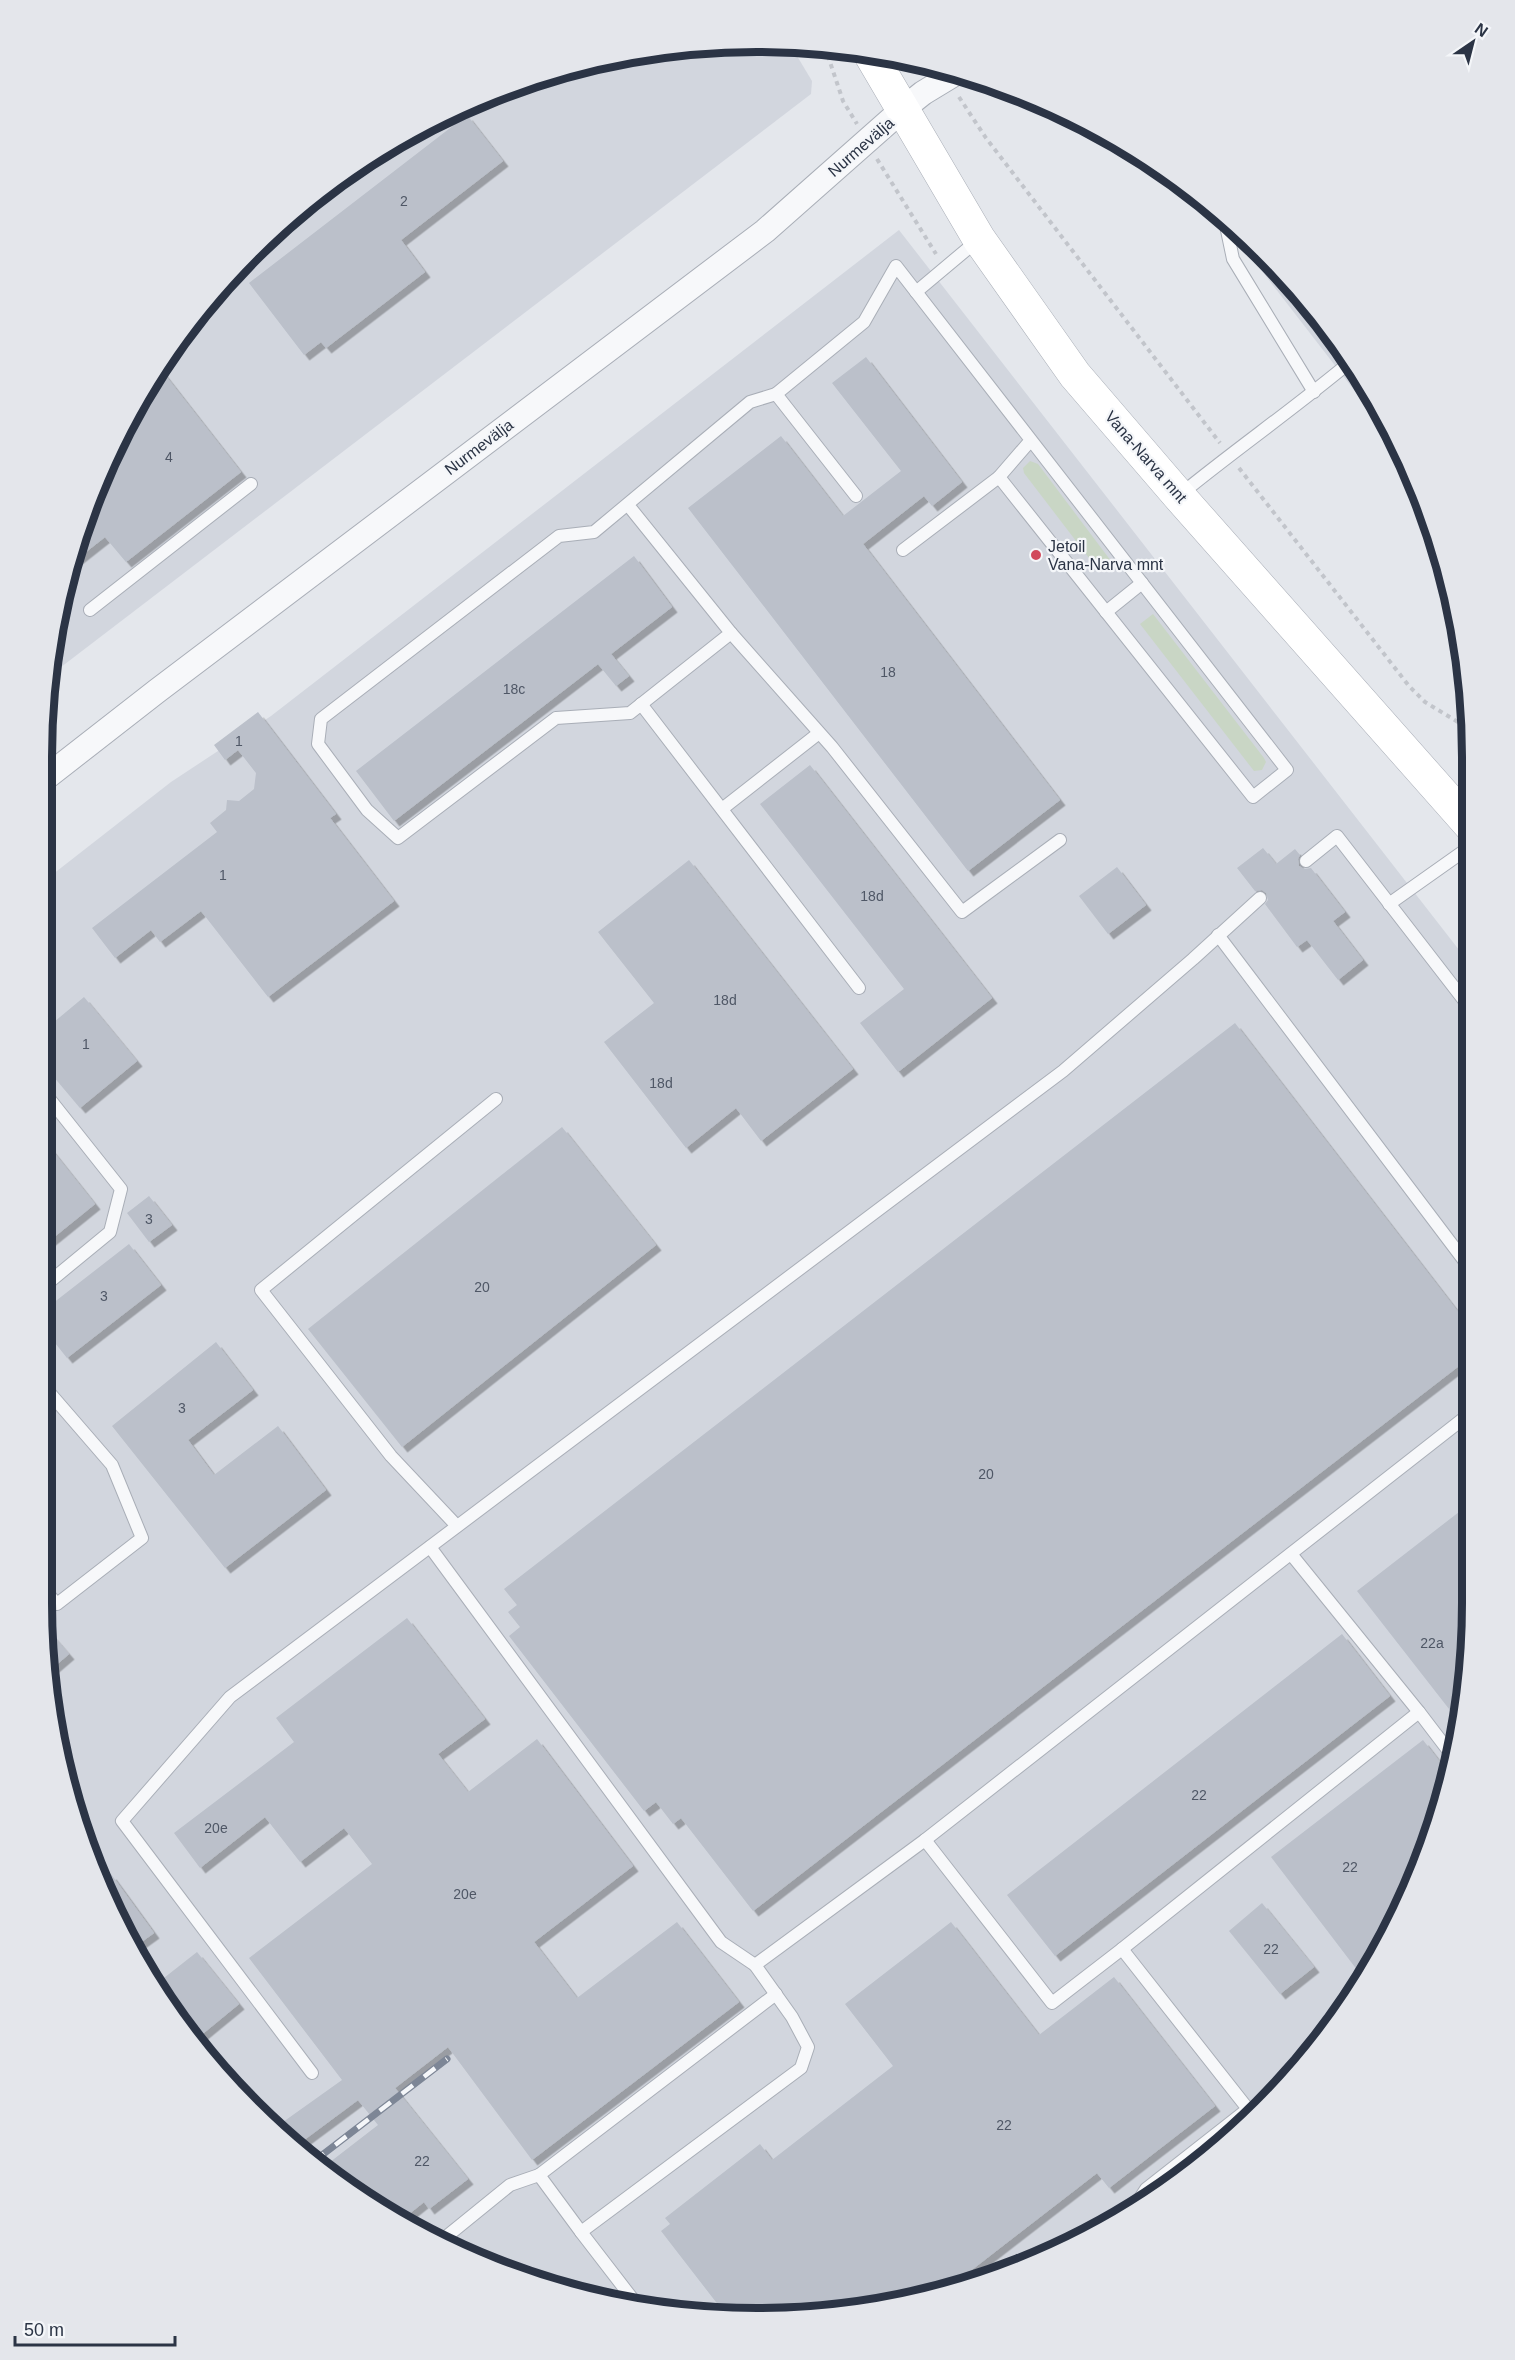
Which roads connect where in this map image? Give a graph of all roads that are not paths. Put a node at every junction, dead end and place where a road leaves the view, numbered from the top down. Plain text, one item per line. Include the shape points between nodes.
1 (875, 63) edge
2 (946, 79) edge
3 (903, 110) junction
4 (1227, 232) edge
5 (979, 239) junction
6 (916, 292) junction
7 (1344, 367) edge
8 (1314, 392) junction
9 (776, 394) junction
10 (1031, 440) junction
11 (999, 477) junction
12 (251, 484) dead end
13 (856, 496) dead end
14 (1179, 496) junction
15 (628, 505) junction
16 (903, 550) dead end
17 (1142, 583) junction
18 (90, 610) dead end
19 (1106, 612) junction
20 (731, 633) junction
21 (641, 704) junction
22 (819, 733) junction
23 (52, 773) edge
24 (722, 809) junction
25 (1462, 816) edge
26 (1060, 840) dead end
27 (1462, 852) edge
28 (1306, 861) dead end
29 (1260, 898) dead end
30 (1389, 904) junction
31 (1218, 935) junction
32 (860, 988) dead end
33 (1462, 998) edge
34 (496, 1099) dead end
35 (52, 1102) edge
36 (1462, 1257) edge
37 (52, 1279) edge
38 (52, 1396) edge
39 (1462, 1420) edge
40 (457, 1526) junction
41 (430, 1547) junction
42 (1291, 1554) junction
43 (52, 1599) edge
44 (1419, 1712) junction
45 (1447, 1749) edge
46 (925, 1840) junction
47 (1122, 1949) junction
48 (755, 1965) junction
49 (776, 1994) junction
50 (312, 2073) dead end
51 (1248, 2109) edge
52 (1245, 2111) edge
53 (539, 2175) junction
54 (1144, 2192) edge
55 (581, 2232) junction
56 (448, 2236) edge
57 (630, 2296) edge

1 - 3 main road, Vana-Narva mnt
2 - 3 street, Nurmevälja
3 - 5 main road, Vana-Narva mnt
3 - 23 street, Nurmevälja via 765,231
4 - 8 lane via 1233,259
5 - 6 lane
5 - 14 main road, Vana-Narva mnt via 1076,375
6 - 9 lane via 896,266 864,321
6 - 10 lane
7 - 8 lane
8 - 14 lane
9 - 13 lane
9 - 15 lane via 750,402
10 - 11 lane
10 - 17 lane
11 - 16 lane
11 - 19 lane
12 - 18 lane
14 - 25 main road, Vana-Narva mnt
15 - 20 lane
15 - 21 lane via 594,532 559,536 321,719 318,744 367,810 398,838 556,718 630,713
17 - 19 lane
17 - 19 lane via 1287,770 1253,797
20 - 21 lane
20 - 22 lane
21 - 24 lane
22 - 24 lane
22 - 26 lane via 962,912
24 - 32 lane
27 - 30 lane
28 - 30 lane via 1337,836
29 - 31 lane
30 - 33 lane
31 - 36 lane
31 - 40 lane via 1063,1071
34 - 40 lane via 261,1290 391,1456
35 - 37 lane via 121,1189 110,1233
38 - 43 lane via 112,1465 142,1538 57,1605
39 - 42 lane
40 - 41 lane
41 - 48 lane via 720,1942
41 - 50 lane via 230,1697 122,1821
42 - 44 lane
42 - 46 lane
44 - 45 lane
44 - 47 lane
46 - 47 lane via 1052,2003
46 - 48 lane
47 - 51 lane
48 - 49 lane
49 - 53 lane
49 - 55 lane via 808,2047 801,2068
52 - 54 lane
53 - 55 lane
53 - 56 lane via 510,2185
55 - 57 lane

